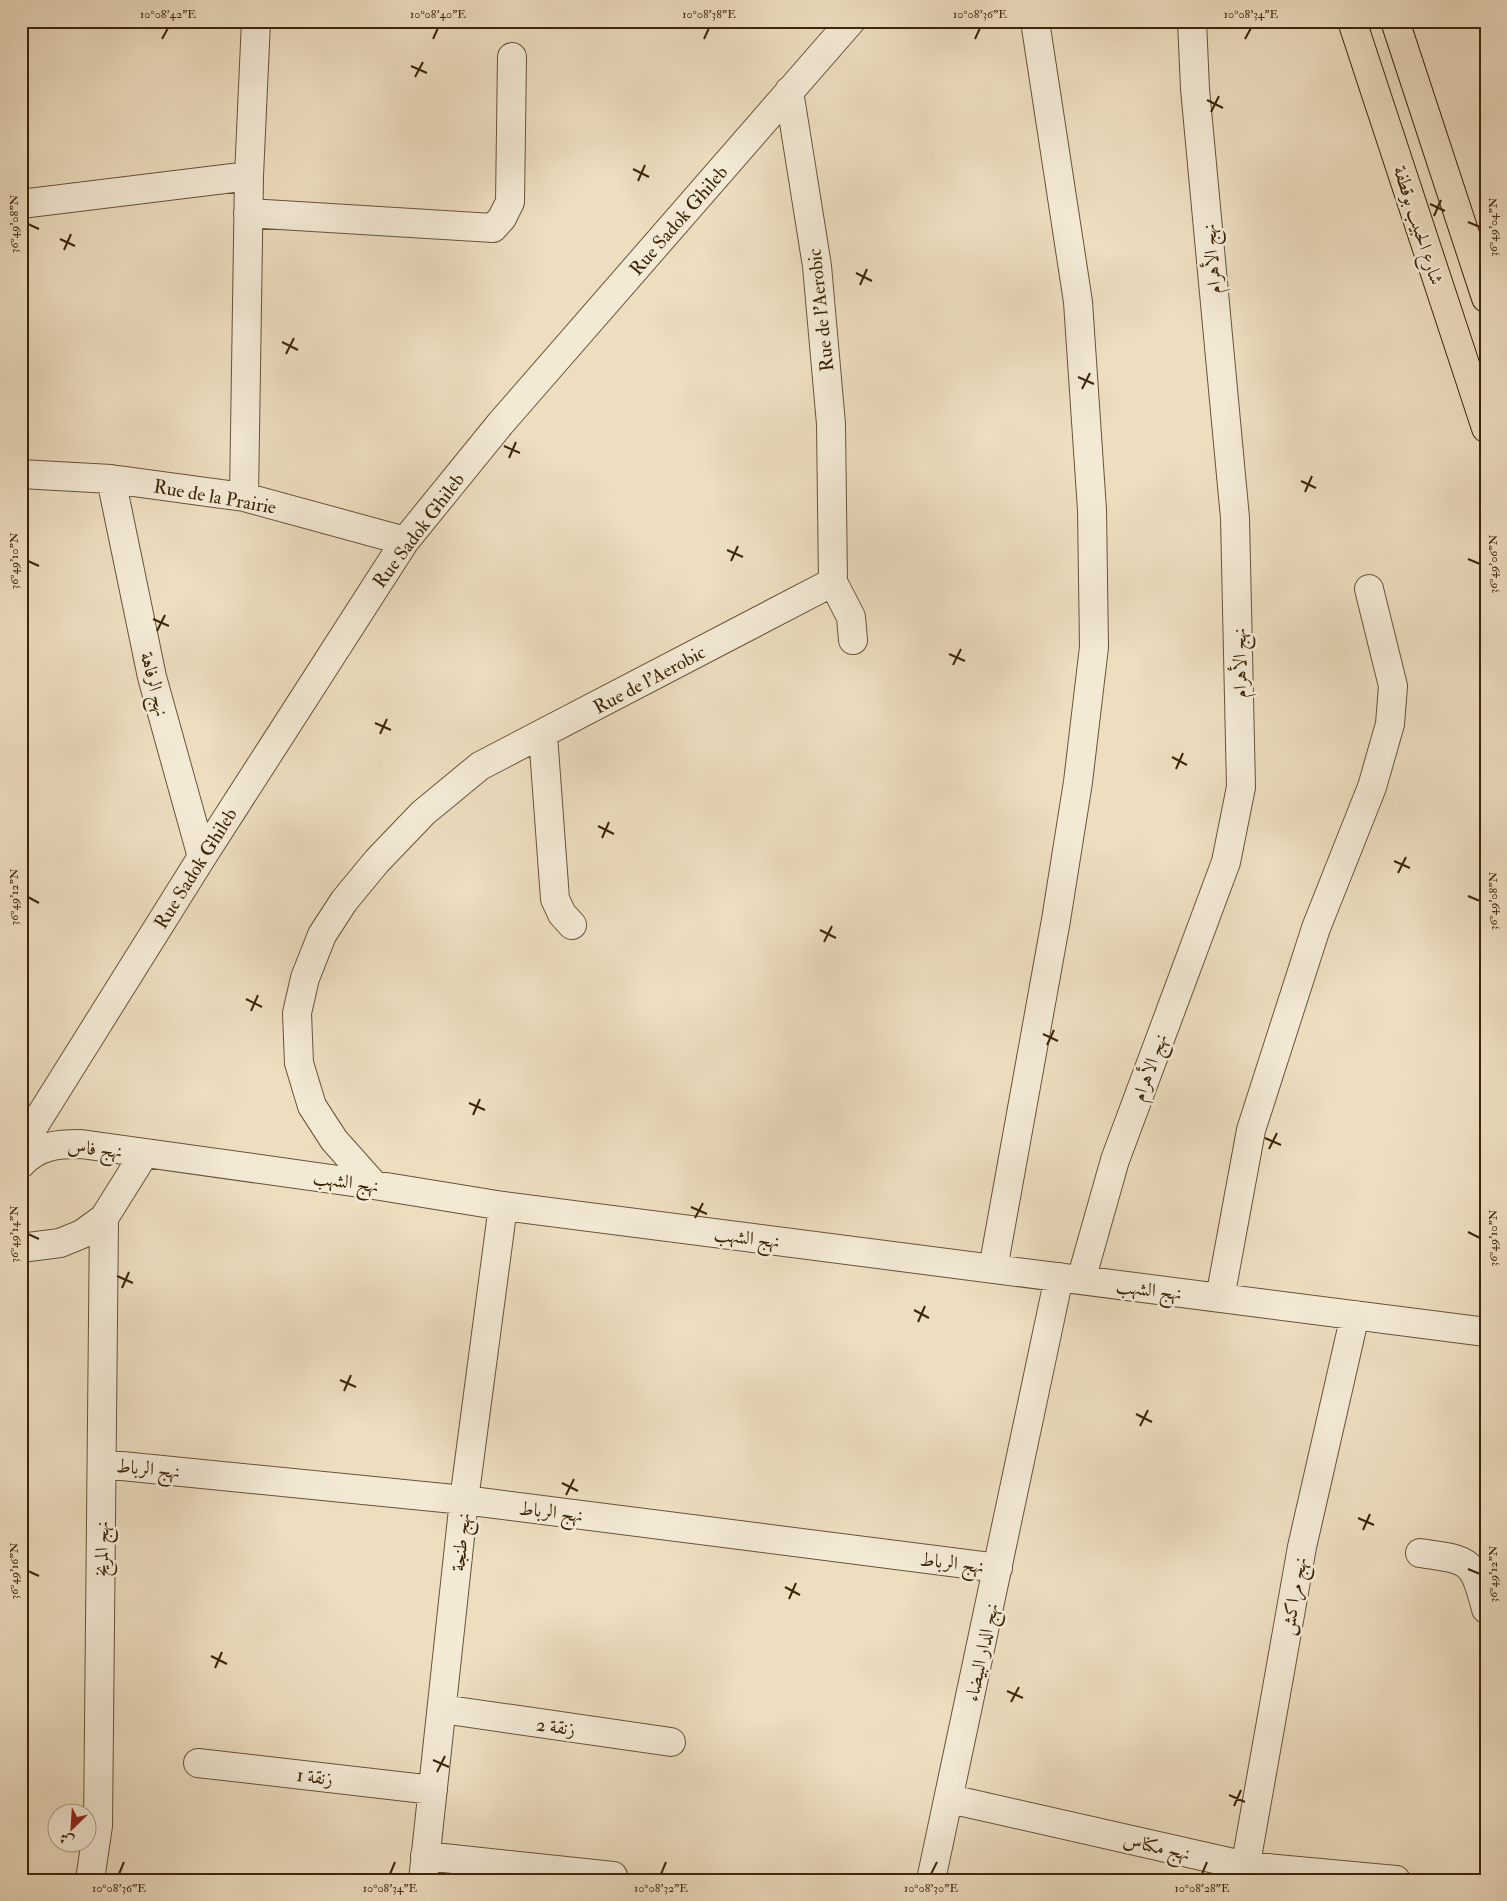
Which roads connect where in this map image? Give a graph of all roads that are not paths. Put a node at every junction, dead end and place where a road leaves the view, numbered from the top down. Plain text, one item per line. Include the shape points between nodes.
1 (256, 21) edge
2 (851, 21) edge
3 (1035, 21) edge
4 (1192, 21) edge
5 (1352, 21) edge
6 (1394, 21) edge
7 (512, 57) dead end
8 (789, 92) junction
9 (248, 176) junction
10 (21, 204) edge
11 (248, 213) junction
12 (1486, 298) edge
13 (1486, 428) edge
14 (21, 474) edge
15 (111, 479) junction
16 (244, 497) junction
17 (405, 541) junction
18 (833, 582) junction
19 (1369, 589) dead end
20 (853, 640) dead end
21 (542, 735) junction
22 (202, 857) junction
23 (572, 925) dead end
24 (24, 1144) edge
25 (144, 1154) junction
26 (374, 1185) junction
27 (503, 1206) junction
28 (104, 1218) junction
29 (21, 1248) edge
30 (993, 1269) junction
31 (1070, 1279) junction
32 (1220, 1298) junction
33 (1355, 1315) junction
34 (1486, 1332) edge
35 (102, 1464) junction
36 (464, 1500) junction
37 (1420, 1553) dead end
38 (998, 1568) junction
39 (1486, 1609) edge
40 (442, 1709) junction
41 (671, 1742) dead end
42 (198, 1763) dead end
43 (433, 1790) junction
44 (950, 1799) junction
45 (424, 1868) edge
46 (1245, 1873) edge
47 (613, 1876) dead end
48 (90, 1880) edge
49 (931, 1880) edge
50 (1396, 1880) edge

1 - 9 street
2 - 8 street, Rue Sadok Ghileb
3 - 30 street via 1078,302 1092,510 1094,647 1078,782 1056,920
4 - 31 street, نهج الأهرام via 1195,90 1235,518 1241,786 1226,862
5 - 13 main road, شارع الحبيب بوقطفة
6 - 12 main road
7 - 11 street via 510,202 493,228
8 - 17 street, Rue Sadok Ghileb via 506,416
8 - 18 street, Rue de l'Aerobic via 817,266 832,424
9 - 10 street
9 - 11 street
11 - 16 street
14 - 15 street, Rue de la Prairie
15 - 16 street, Rue de la Prairie
15 - 22 street, نهج الرفاهة via 152,677
16 - 17 street, Rue de la Prairie
17 - 22 street, Rue Sadok Ghileb
18 - 20 street via 851,617
18 - 21 street, Rue de l'Aerobic
19 - 32 street via 1393,686 1390,724 1372,787 1316,928 1252,1130
21 - 23 street via 555,899
21 - 26 street, Rue de l'Aerobic via 480,766 423,813 344,901 322,935 305,978 297,1013 299,1063 312,1106 334,1140
22 - 24 street, Rue Sadok Ghileb
24 - 25 street, نهج فاس via 81,1144
25 - 26 street, نهج الشهب
25 - 28 street
26 - 27 street, نهج الشهب
27 - 30 street, نهج الشهب
27 - 36 street, نهج طنجة
28 - 29 street via 82,1234 60,1243
28 - 35 street, نهج المريخ
30 - 31 street, نهج الشهب
31 - 32 street, نهج الشهب
31 - 38 street, نهج الدار البيضاء
32 - 33 street, نهج الشهب
33 - 34 street, نهج الشهب
33 - 46 street, نهج مراكش via 1302,1547
35 - 36 street, نهج الرباط
35 - 48 street, نهج المريخ via 98,1826
36 - 38 street, نهج الرباط
36 - 40 street, نهج طنجة
37 - 39 street via 1454,1558 1470,1567 1475,1573
38 - 44 street, نهج الدار البيضاء
40 - 41 street, زنقة 2
40 - 43 street, نهج طنجة
42 - 43 street, زنقة 1
43 - 45 street, نهج طنجة
44 - 46 street, نهج مكناس
44 - 49 street, نهج الدار البيضاء
45 - 47 street
46 - 50 street, نهج مكناس

